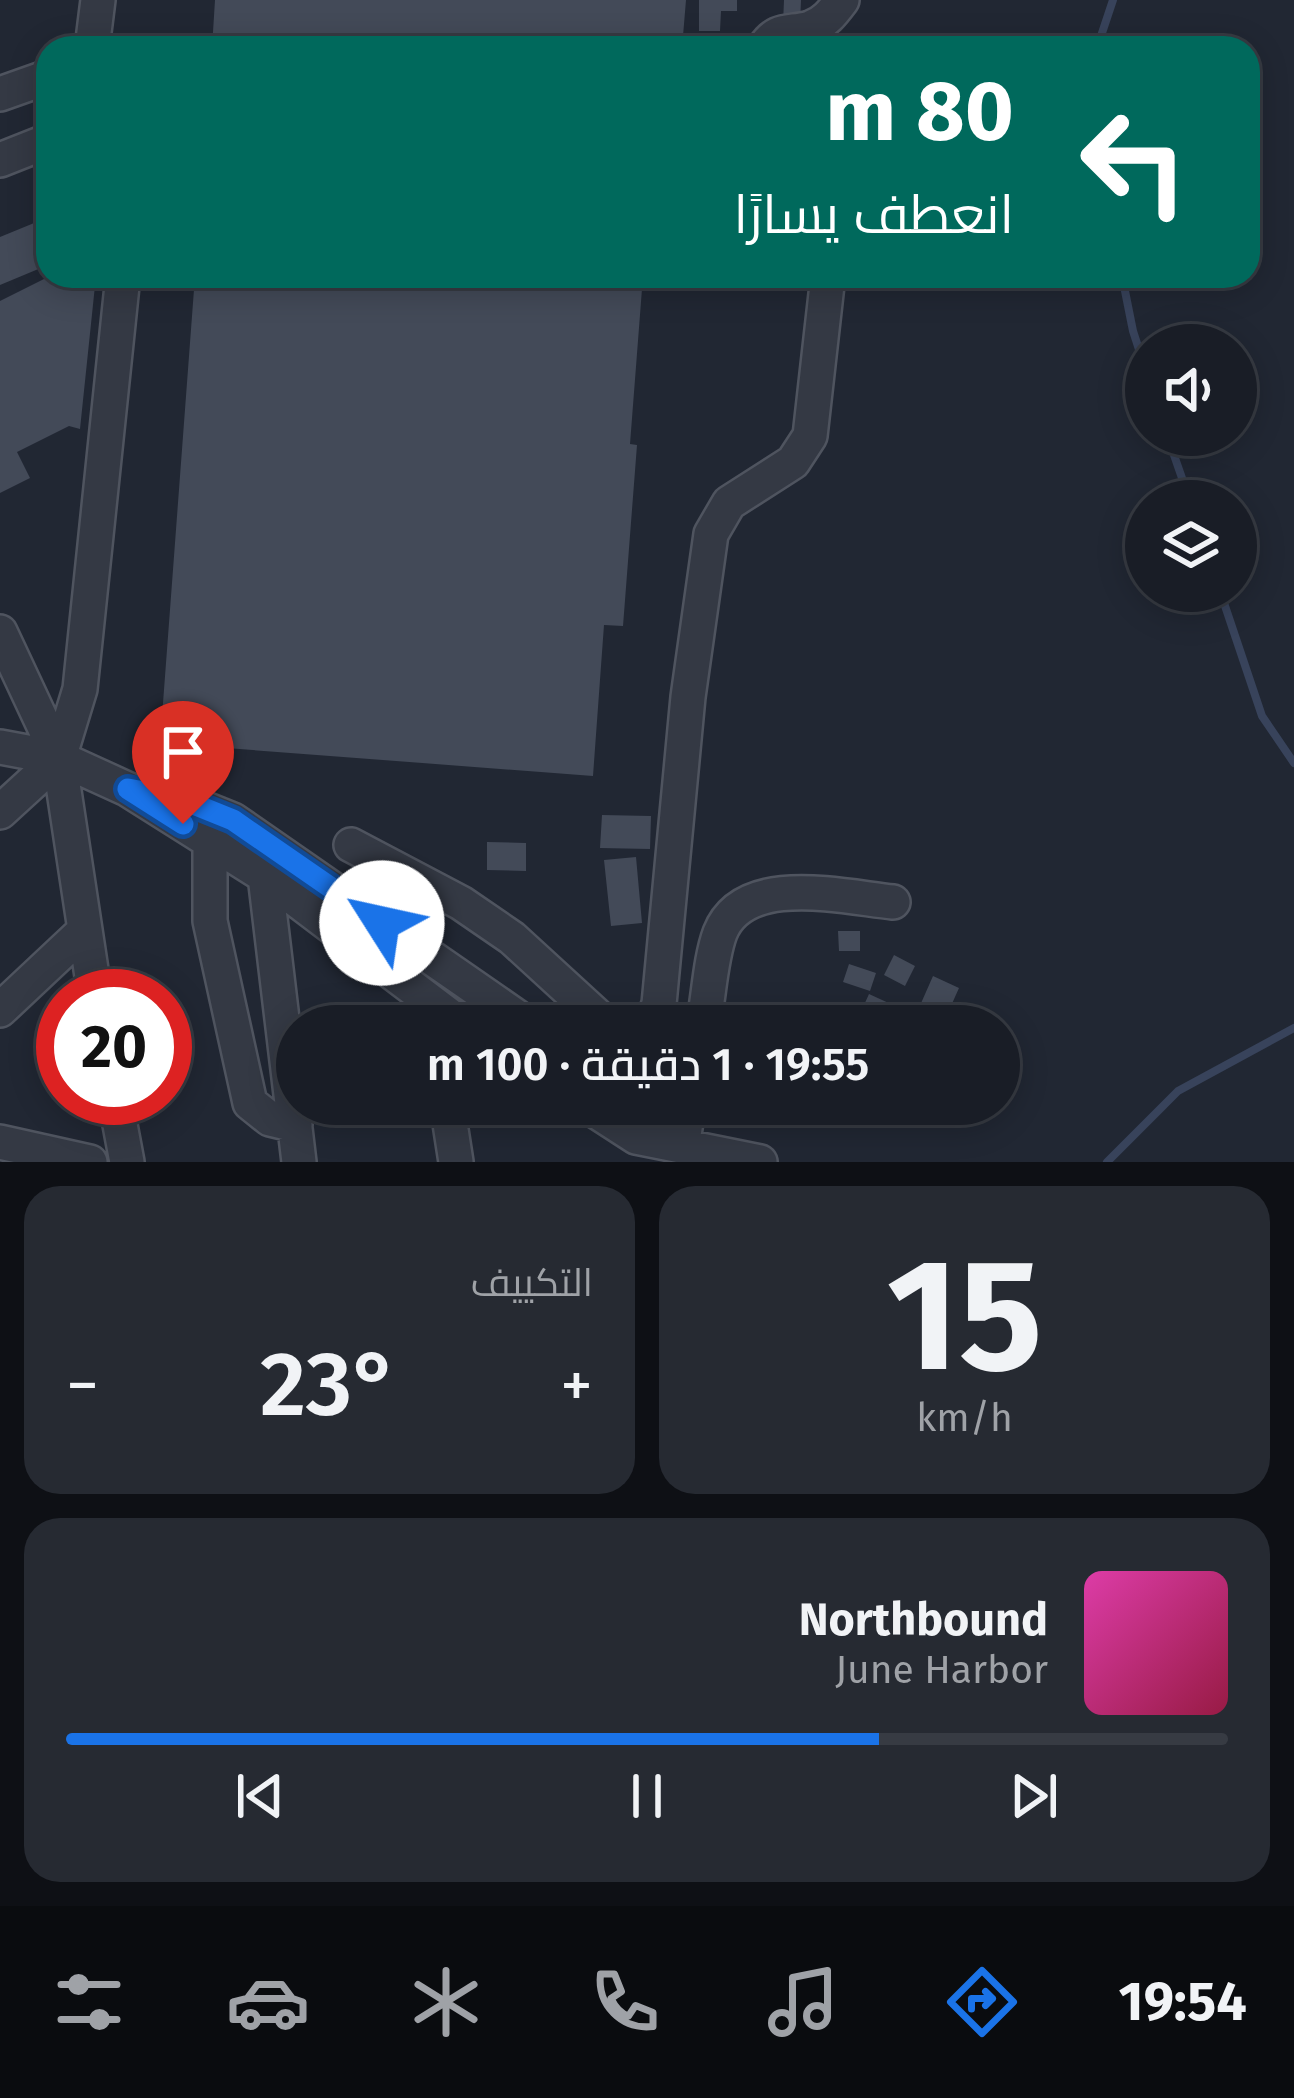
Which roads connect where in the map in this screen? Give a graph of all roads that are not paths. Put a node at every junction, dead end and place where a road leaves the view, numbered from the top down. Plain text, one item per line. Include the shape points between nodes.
1 (98, 0) edge
2 (842, 0) edge
3 (94, 36) edge
4 (771, 36) edge
5 (36, 81) edge
6 (0, 94) edge
7 (36, 146) edge
8 (0, 160) edge
9 (122, 288) edge
10 (827, 288) edge
11 (0, 632) edge
12 (0, 747) edge
13 (58, 758) junction
14 (128, 789) junction
15 (0, 812) edge
16 (211, 842) junction
17 (351, 845) dead end
18 (266, 876) junction
19 (893, 902) dead end
20 (83, 932) junction
21 (90, 969) edge
22 (281, 1005) edge
23 (421, 1005) edge
24 (500, 1005) edge
25 (585, 1005) edge
26 (658, 1005) edge
27 (708, 1005) edge
28 (0, 1010) edge
29 (276, 1121) edge
30 (120, 1125) edge
31 (295, 1125) edge
32 (450, 1125) edge
33 (613, 1125) edge
34 (686, 1125) edge
35 (0, 1142) edge
36 (682, 1146) junction
37 (636, 1149) edge
38 (90, 1162) edge
39 (128, 1162) edge
40 (299, 1162) edge
41 (456, 1162) edge
42 (760, 1162) edge

1 - 3 street
2 - 4 street via 812,27
5 - 6 street
7 - 8 street
9 - 13 street via 80,689
10 - 26 street via 810,436 793,461 729,503 712,534
11 - 13 street
12 - 13 street
13 - 14 street
13 - 15 street
13 - 20 street
14 - 16 street
14 - 24 street via 233,820
16 - 18 street
16 - 29 street via 209,922 250,1103
17 - 25 street via 461,903
18 - 22 street
18 - 23 street
19 - 27 street via 785,891 735,908 720,933
20 - 21 street
20 - 28 street
30 - 39 street
31 - 40 street
32 - 41 street
33 - 37 street
34 - 36 street
35 - 38 street
36 - 37 street
36 - 42 street

